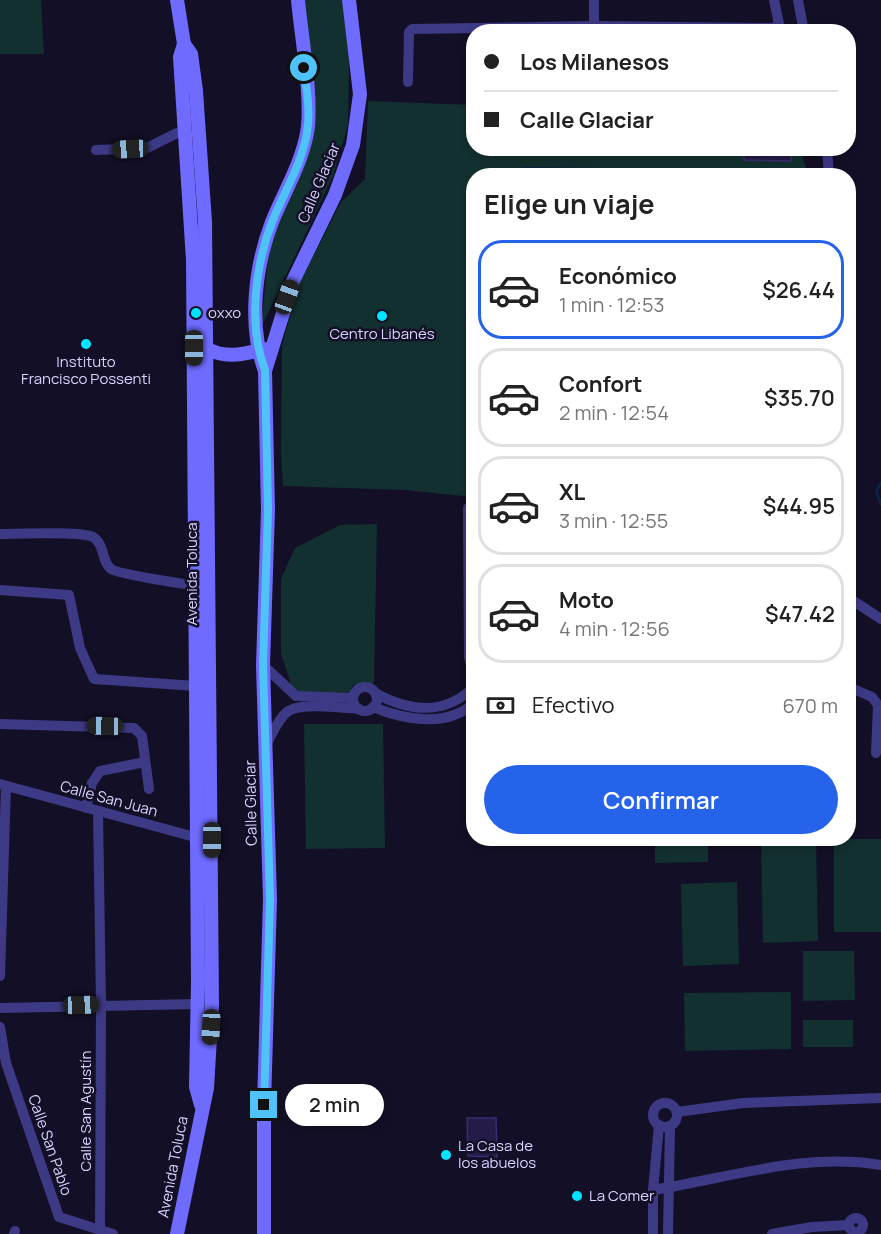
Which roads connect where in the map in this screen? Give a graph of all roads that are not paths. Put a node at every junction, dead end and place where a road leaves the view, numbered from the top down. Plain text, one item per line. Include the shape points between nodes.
1 (177, 0) edge
2 (298, 0) edge
3 (349, 0) edge
4 (594, 0) edge
5 (774, 0) edge
6 (798, 0) edge
7 (594, 24) edge
8 (779, 24) edge
9 (802, 24) edge
10 (466, 28) edge
11 (184, 44) junction
12 (408, 82) dead end
13 (187, 133) junction
14 (96, 150) dead end
15 (272, 347) junction
16 (208, 349) junction
17 (257, 351) junction
18 (265, 370) junction
19 (0, 538) edge
20 (202, 580) junction
21 (0, 590) edge
22 (856, 603) edge
23 (881, 619) edge
24 (263, 665) junction
25 (196, 686) junction
26 (856, 690) edge
27 (375, 693) junction
28 (466, 693) edge
29 (353, 698) junction
30 (373, 707) junction
31 (358, 709) junction
32 (466, 710) edge
33 (0, 724) edge
34 (266, 745) junction
35 (876, 753) dead end
36 (145, 762) junction
37 (3, 785) edge
38 (149, 789) dead end
39 (92, 809) junction
40 (197, 838) junction
41 (212, 840) junction
42 (0, 976) edge
43 (198, 1004) junction
44 (101, 1005) junction
45 (0, 1008) edge
46 (0, 1027) edge
47 (881, 1098) edge
48 (201, 1107) junction
49 (677, 1112) junction
50 (664, 1125) junction
51 (881, 1165) edge
52 (668, 1187) junction
53 (653, 1190) junction
54 (849, 1225) dead end
55 (100, 1231) junction
56 (113, 1234) edge
57 (177, 1234) edge
58 (264, 1234) edge
59 (653, 1234) edge
60 (668, 1234) edge
61 (772, 1234) edge

1 - 11 street, Avenida Toluca
2 - 17 street, Calle Glaciar via 308,130 265,244 258,275
3 - 15 street, Calle Glaciar via 360,94 353,145 338,188 293,281
4 - 7 street
5 - 8 street
6 - 9 street
10 - 12 street via 412,29
11 - 13 street, Avenida Toluca via 180,57
11 - 16 street, Avenida Toluca via 191,54 198,115 205,204
13 - 14 street via 147,148
13 - 20 street, Avenida Toluca
15 - 17 street
15 - 18 street, Calle Glaciar
16 - 17 street via 232,355
16 - 20 street, Avenida Toluca
17 - 18 street, Calle Glaciar
18 - 24 street, Calle Glaciar via 268,510
19 - 20 street via 87,535 99,543 111,569 185,586
20 - 25 street, Avenida Toluca
20 - 41 street, Avenida Toluca
21 - 25 street via 69,595 80,648 94,679
22 - 23 street
24 - 29 street via 296,696
24 - 34 street, Calle Glaciar
25 - 40 street, Avenida Toluca
26 - 35 street via 872,697 878,705
27 - 28 street via 401,705 439,707 455,703
27 - 29 street via 359,688
27 - 30 street
29 - 31 street
30 - 31 street
30 - 32 street via 400,717 450,718
31 - 34 street via 296,708 283,716
33 - 36 street via 126,726 142,736
34 - 58 street, Calle Glaciar via 270,899
36 - 38 street
36 - 39 street, Calle San Agustín via 100,771 92,783
37 - 39 street, Calle San Juan
37 - 42 street
39 - 40 street, Calle San Juan
39 - 44 street, Calle San Agustín
40 - 41 street, Calle San Juan
40 - 43 street, Avenida Toluca
41 - 48 street, Avenida Toluca via 212,1004 207,1088
43 - 44 street
43 - 48 street, Avenida Toluca via 196,1087
44 - 45 street
44 - 55 street, Calle San Agustín
46 - 55 street, Calle San Pablo via 6,1063 56,1212 63,1219
47 - 49 street via 743,1103
48 - 57 street, Avenida Toluca
49 - 50 street via 677,1119
49 - 50 street via 670,1104 659,1105 654,1113
50 - 52 street
50 - 53 street
51 - 52 street via 806,1162
52 - 53 street
52 - 60 street
53 - 59 street
54 - 61 street
55 - 56 street, Calle San Pablo

